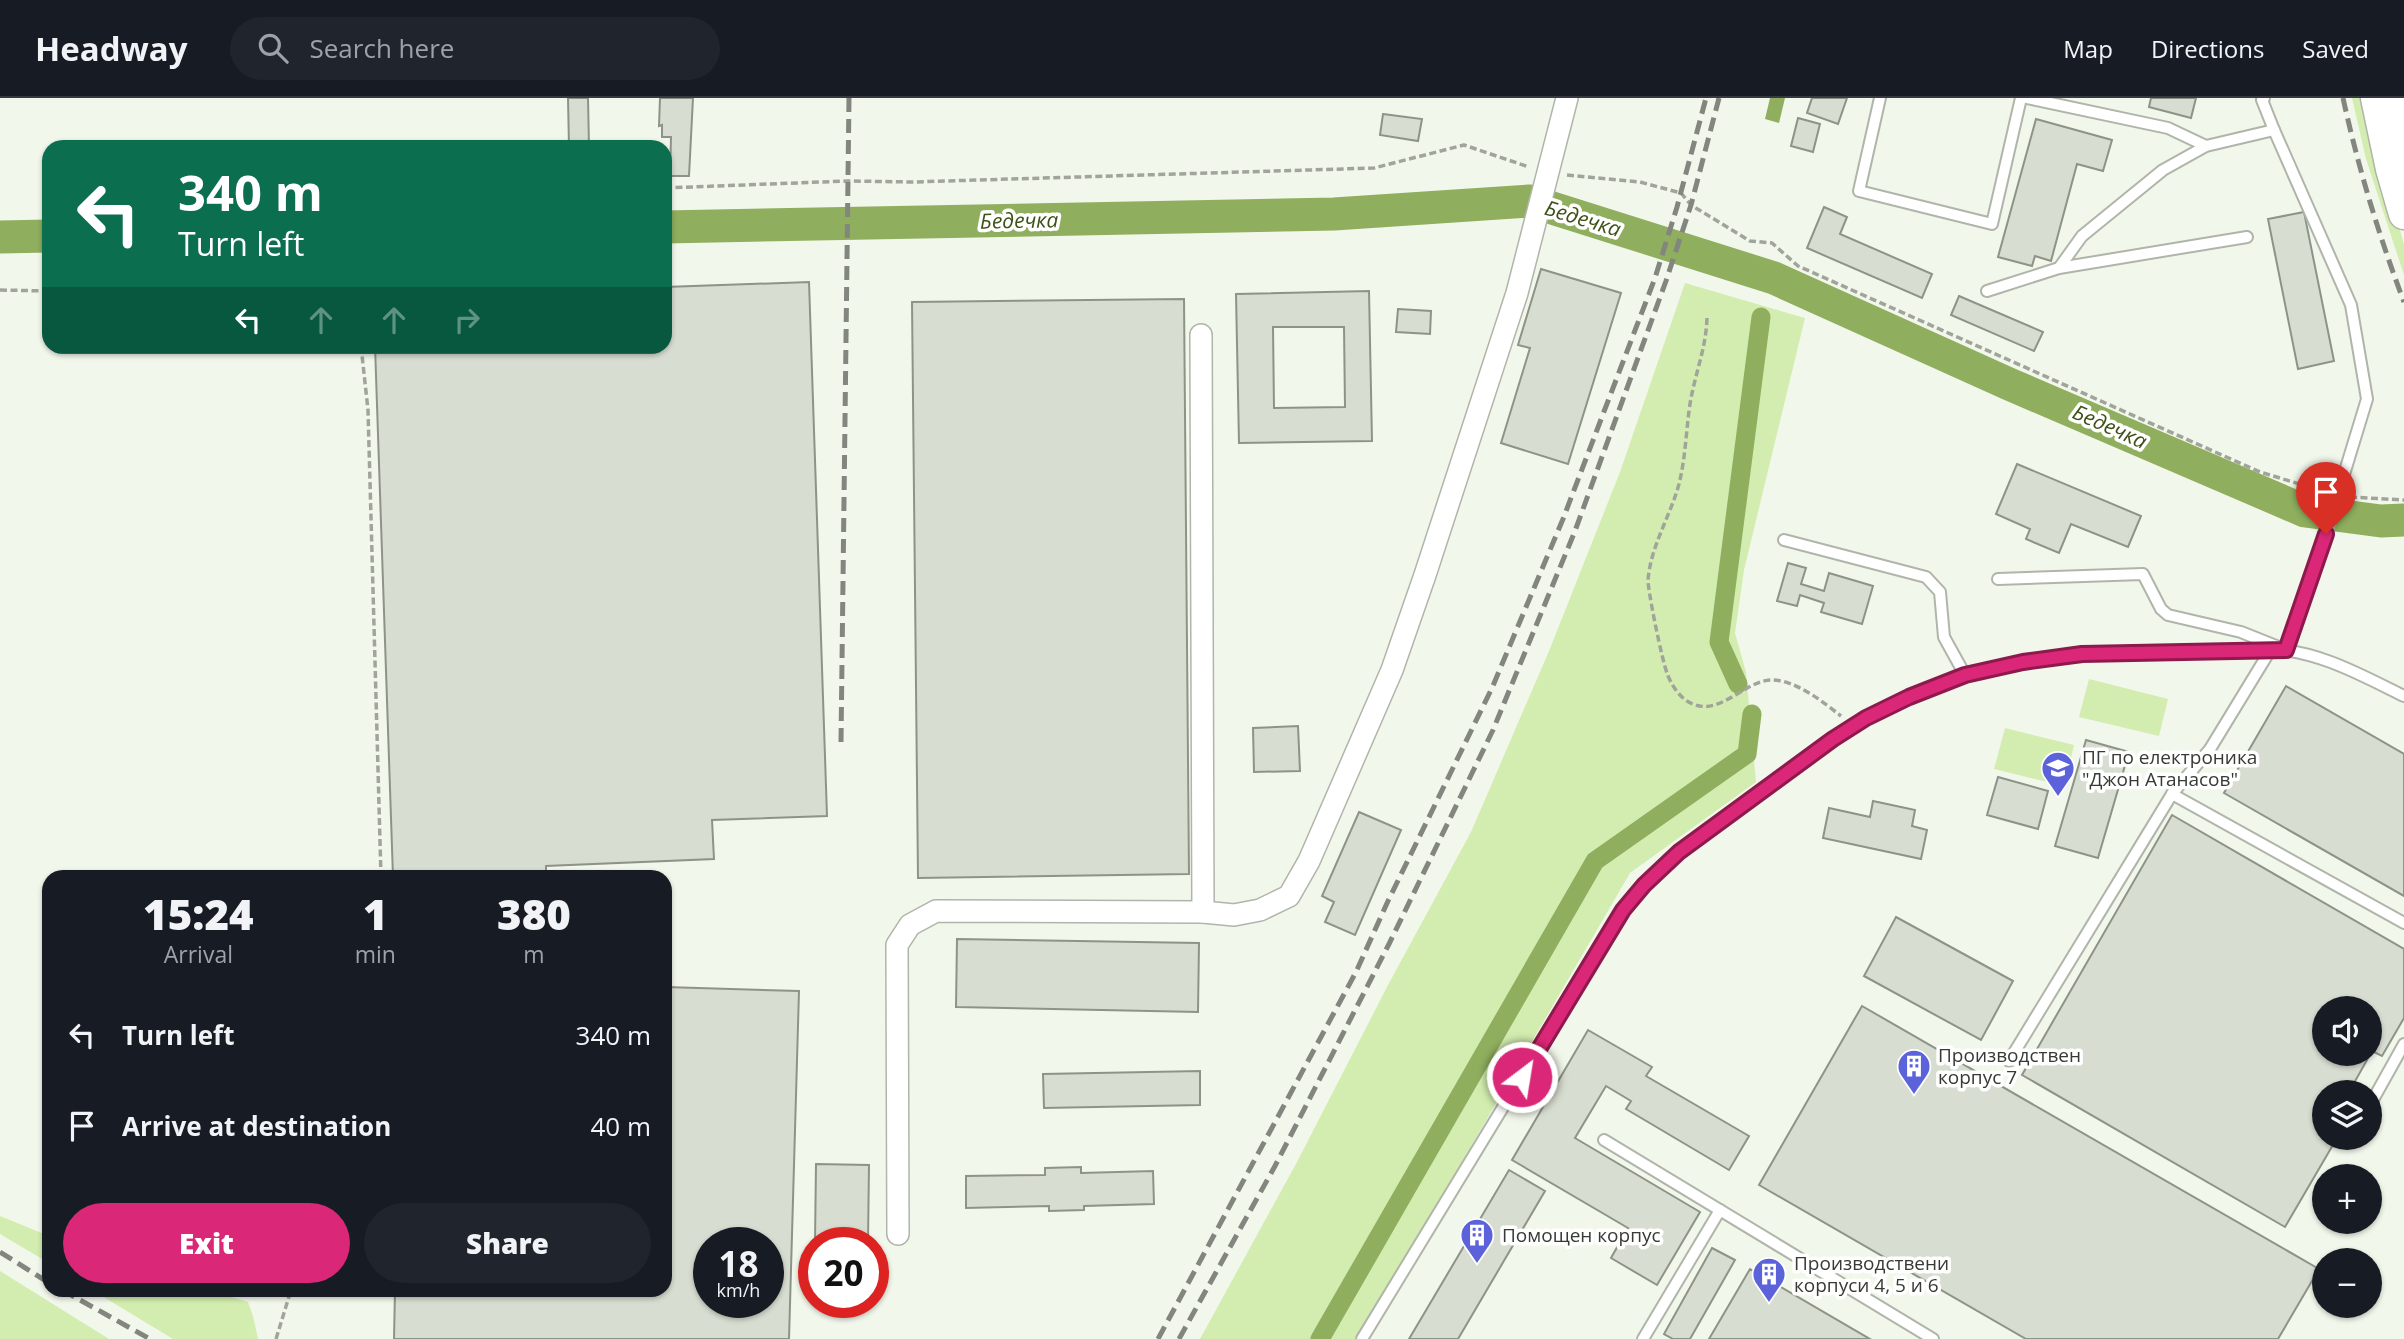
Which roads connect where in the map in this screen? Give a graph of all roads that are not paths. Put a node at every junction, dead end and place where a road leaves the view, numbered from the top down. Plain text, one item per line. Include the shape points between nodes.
1 (1567, 98) edge
2 (1880, 98) edge
3 (2024, 98) edge
4 (2264, 98) edge
5 (2376, 98) edge
6 (2404, 98) edge
7 (2274, 130) junction
8 (2404, 142) edge
9 (2206, 146) junction
10 (2404, 214) edge
11 (2247, 237) dead end
12 (2059, 268) junction
13 (1987, 291) dead end
14 (1201, 335) dead end
15 (1784, 540) dead end
16 (1998, 579) dead end
17 (2271, 649) junction
18 (2286, 650) junction
19 (1965, 675) junction
20 (2404, 696) edge
21 (2172, 794) junction
22 (1203, 912) junction
23 (2404, 923) edge
24 (2404, 1044) edge
25 (2010, 1061) dead end
26 (2382, 1083) edge
27 (1604, 1140) dead end
28 (1720, 1210) junction
29 (898, 1234) dead end
30 (1362, 1339) edge
31 (1643, 1339) edge
32 (1933, 1339) edge

1 - 22 street via 1517,293 1482,406 1392,670 1309,861 1289,895 1260,910 1234,915
2 - 3 lane via 1859,191 1992,224
3 - 9 lane via 2168,128
4 - 7 lane
5 - 10 main road
6 - 8 main road
7 - 9 lane
7 - 18 lane via 2351,305 2367,399
9 - 12 lane via 2163,170 2082,236
11 - 12 lane
12 - 13 lane
14 - 22 street
15 - 19 lane via 1926,577 1940,593 1944,637
16 - 18 lane via 2143,574 2168,615 2241,632
17 - 18 lane
17 - 19 lane via 2082,654
17 - 21 lane via 2210,749
18 - 20 lane via 2319,657
19 - 30 lane via 1854,726 1679,852 1644,885 1623,910
21 - 23 lane
21 - 25 lane
22 - 29 street via 936,911 910,925 897,944
24 - 26 lane
27 - 28 lane
28 - 31 lane
28 - 32 lane

